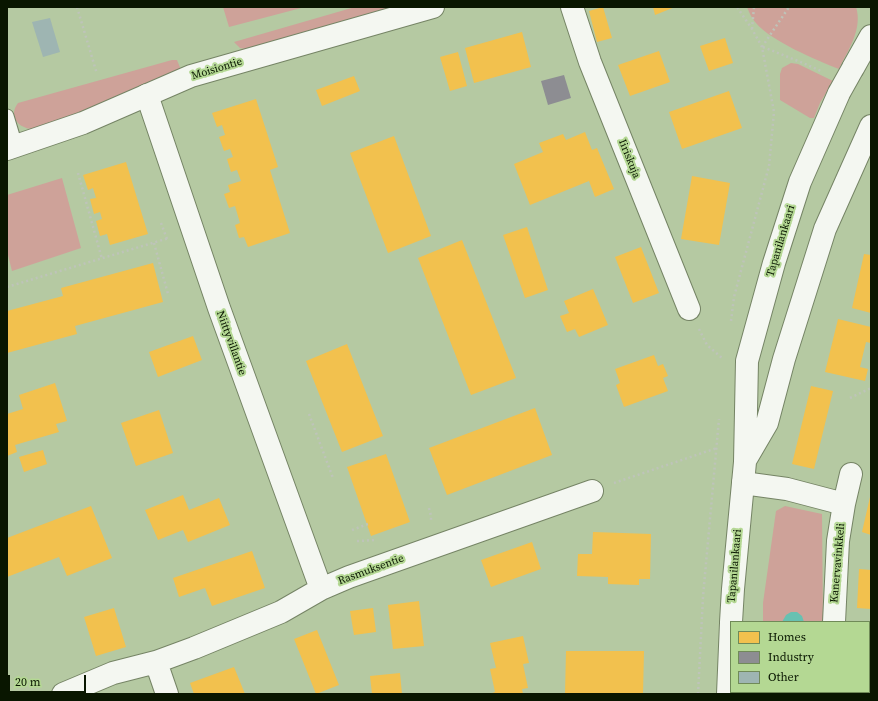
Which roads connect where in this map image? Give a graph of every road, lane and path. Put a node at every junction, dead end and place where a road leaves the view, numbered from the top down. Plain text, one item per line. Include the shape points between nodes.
1 (77, 7) edge
2 (572, 7) edge
3 (736, 7) edge
4 (754, 7) edge
5 (789, 7) edge
6 (420, 9) edge
7 (752, 29) junction
8 (871, 36) edge
9 (762, 47) junction
10 (97, 74) dead end
11 (828, 75) dead end
12 (148, 95) junction
13 (7, 116) edge
14 (871, 126) edge
15 (12, 148) edge
16 (78, 173) dead end
17 (160, 223) dead end
18 (193, 228) junction
19 (167, 239) junction
20 (154, 243) junction
21 (102, 258) junction
22 (7, 287) edge
23 (168, 294) dead end
24 (689, 309) joint
25 (725, 360) dead end
26 (871, 388) edge
27 (850, 398) dead end
28 (309, 414) dead end
29 (717, 448) dead end
30 (744, 472) junction
31 (852, 474) dead end
32 (334, 478) dead end
33 (592, 490) joint
34 (844, 504) junction
35 (368, 524) dead end
36 (352, 530) dead end
37 (321, 589) junction
38 (731, 621) edge
39 (834, 621) edge
40 (730, 647) edge
41 (156, 662) junction
42 (63, 694) edge
43 (167, 694) edge
44 (728, 694) edge

1 - 10 path
2 - 24 street, Iiriskuja via 590,62
3 - 7 path
4 - 7 path
5 - 9 path
6 - 12 street, Moisiontie via 191,76
7 - 9 path
8 - 30 street, Tapanilankaari, bridge via 839,93 800,182 774,263 747,361
9 - 11 path
12 - 15 street, Moisiontie via 84,123
12 - 18 street, Niittyvillantie
13 - 15 lane
14 - 30 street, Tapanilankaari via 824,229 767,423
16 - 21 path
17 - 19 path
18 - 19 path
18 - 37 street, Niittyvillantie via 219,308
19 - 20 path
20 - 21 path
20 - 23 path
21 - 22 path
24 - 25 path via 707,345
26 - 27 path
28 - 32 path
29 - 33 path
30 - 34 street via 787,489
30 - 38 street, Tapanilankaari
31 - 34 street, Kanervavinkkeli
33 - 37 street, Rasmuksentie
34 - 39 street, Kanervavinkkeli via 838,541
35 - 36 path
37 - 41 street, Rasmuksentie via 281,612
40 - 44 street, Tapanilankaari
41 - 42 street, Rasmuksentie via 113,673
41 - 43 street

